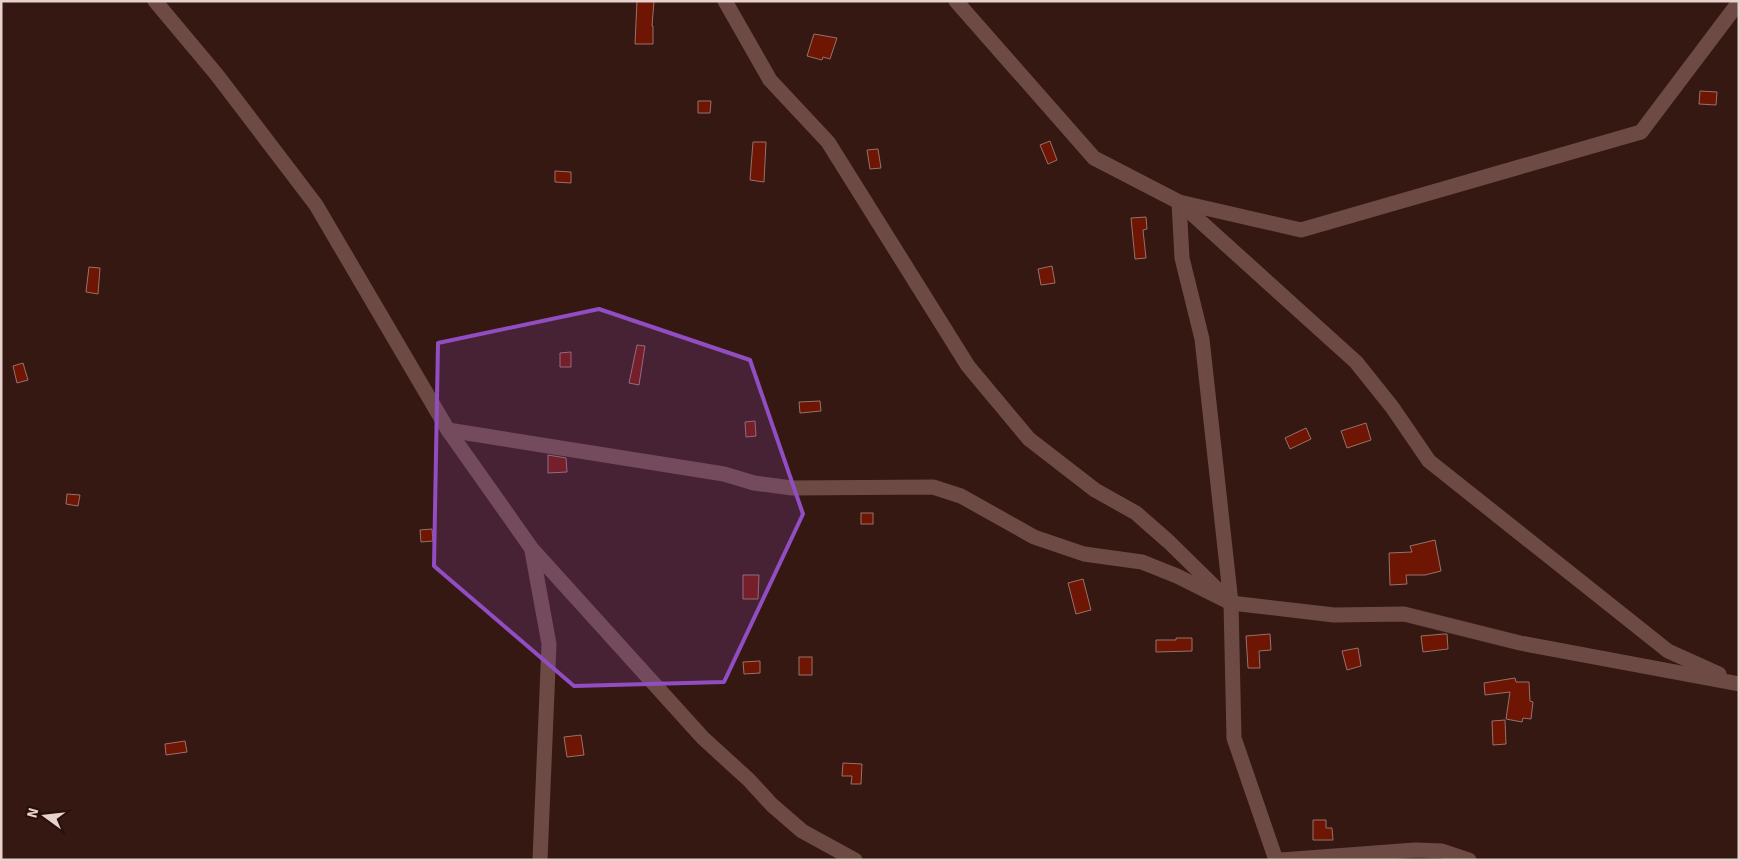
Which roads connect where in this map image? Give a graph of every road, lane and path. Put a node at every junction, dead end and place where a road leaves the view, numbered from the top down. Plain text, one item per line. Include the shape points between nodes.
1 (155, 1) edge
2 (725, 1) edge
3 (956, 1) edge
4 (1739, 2) edge
5 (1179, 202) junction
6 (448, 430) junction
7 (532, 549) junction
8 (1231, 603) junction
9 (1739, 683) edge
10 (540, 860) edge
11 (855, 860) edge
12 (1276, 860) edge
13 (1282, 860) edge
14 (1470, 860) edge

1 - 6 street via 217,75 316,205
2 - 8 street via 770,80 828,142 968,366 1029,439 1095,490 1136,513
3 - 5 street via 1094,158
4 - 5 street via 1641,132 1301,230
5 - 8 street via 1182,258 1202,339
5 - 9 street via 1356,362 1429,461 1668,651
6 - 7 street
6 - 8 street via 792,488 933,487 962,496 1034,537 1084,554 1142,562
7 - 10 street via 549,644
7 - 11 street via 702,738 802,831
8 - 9 street via 1334,616 1404,614 1520,643
8 - 12 street via 1234,738
13 - 14 street via 1415,850 1442,851

